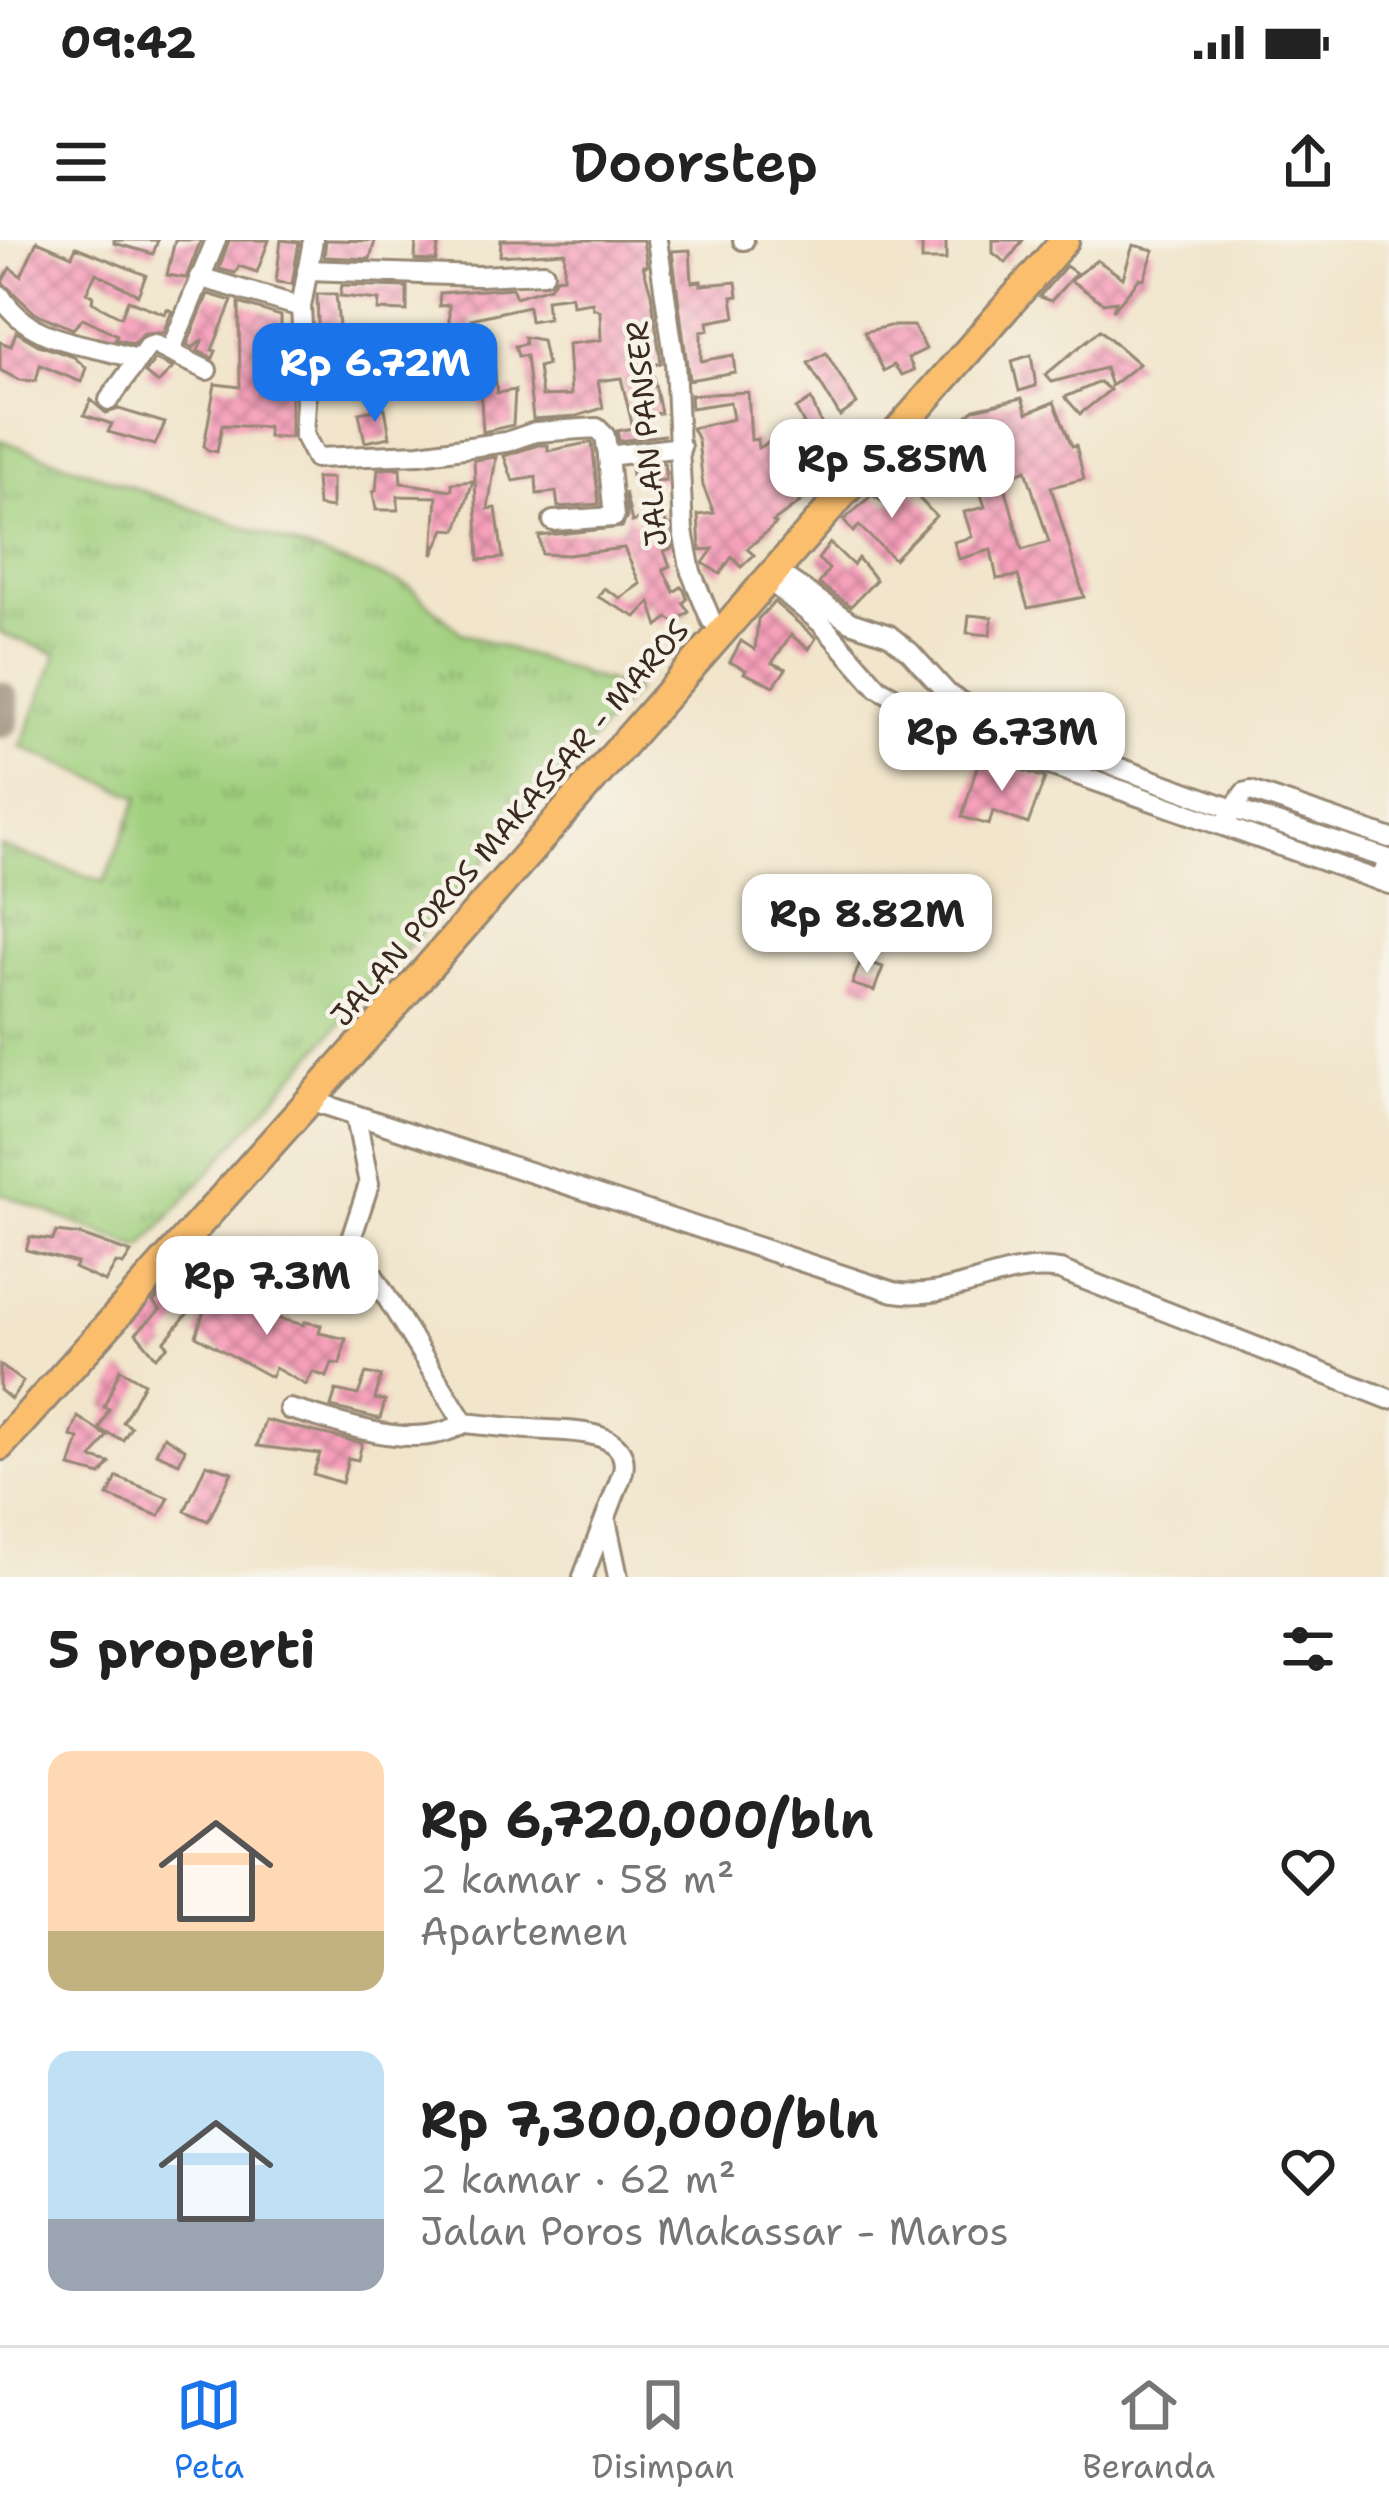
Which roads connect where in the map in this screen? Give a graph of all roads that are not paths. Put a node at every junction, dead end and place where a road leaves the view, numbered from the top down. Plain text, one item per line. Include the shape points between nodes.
1 (216, 240) edge
2 (313, 240) edge
3 (657, 240) edge
4 (1047, 240) edge
5 (1065, 240) edge
6 (307, 270) junction
7 (544, 273) dead end
8 (199, 278) junction
9 (0, 295) edge
10 (301, 307) junction
11 (170, 352) junction
12 (136, 359) junction
13 (207, 370) dead end
14 (109, 400) dead end
15 (681, 447) junction
16 (608, 456) junction
17 (554, 521) dead end
18 (772, 576) junction
19 (711, 620) junction
20 (1229, 818) junction
21 (1389, 838) edge
22 (1389, 859) edge
23 (1384, 882) edge
24 (370, 1021) junction
25 (310, 1100) junction
26 (356, 1117) junction
27 (352, 1240) junction
28 (312, 1294) dead end
29 (1389, 1399) edge
30 (289, 1408) dead end
31 (464, 1423) junction
32 (0, 1425) edge
33 (0, 1446) edge
34 (606, 1520) junction
35 (583, 1577) edge
36 (618, 1577) edge

1 - 8 street
2 - 6 street
3 - 15 street, JALAN PANSER
4 - 19 highway, JALAN POROS MAKASSAR - MAROS
5 - 18 highway, JALAN POROS MAKASSAR - MAROS
6 - 7 street
6 - 10 street
8 - 10 street
8 - 11 street
9 - 12 street via 14,317 59,339
10 - 16 street via 304,435 316,458 420,454 597,428
11 - 12 street via 154,344
11 - 13 street
12 - 14 street
15 - 16 street
15 - 19 street, JALAN PANSER via 686,555
16 - 17 street via 614,517
18 - 20 street via 889,635 971,710
18 - 20 street via 878,688 903,704 961,734
18 - 24 highway, JALAN POROS MAKASSAR - MAROS
19 - 24 highway, JALAN POROS MAKASSAR - MAROS
20 - 21 street via 1251,791
20 - 22 street
20 - 23 street
22 - 23 street
24 - 25 highway, JALAN POROS MAKASSAR - MAROS
24 - 32 highway, JALAN POROS MAKASSAR - MAROS
25 - 26 street
25 - 33 highway, JALAN POROS MAKASSAR - MAROS
26 - 27 street via 369,1178
26 - 29 street via 894,1292 941,1293 1023,1268 1060,1270
27 - 28 street
27 - 31 street
30 - 31 street via 420,1437
31 - 34 street via 572,1431 613,1443 625,1461
34 - 35 street
34 - 36 street

